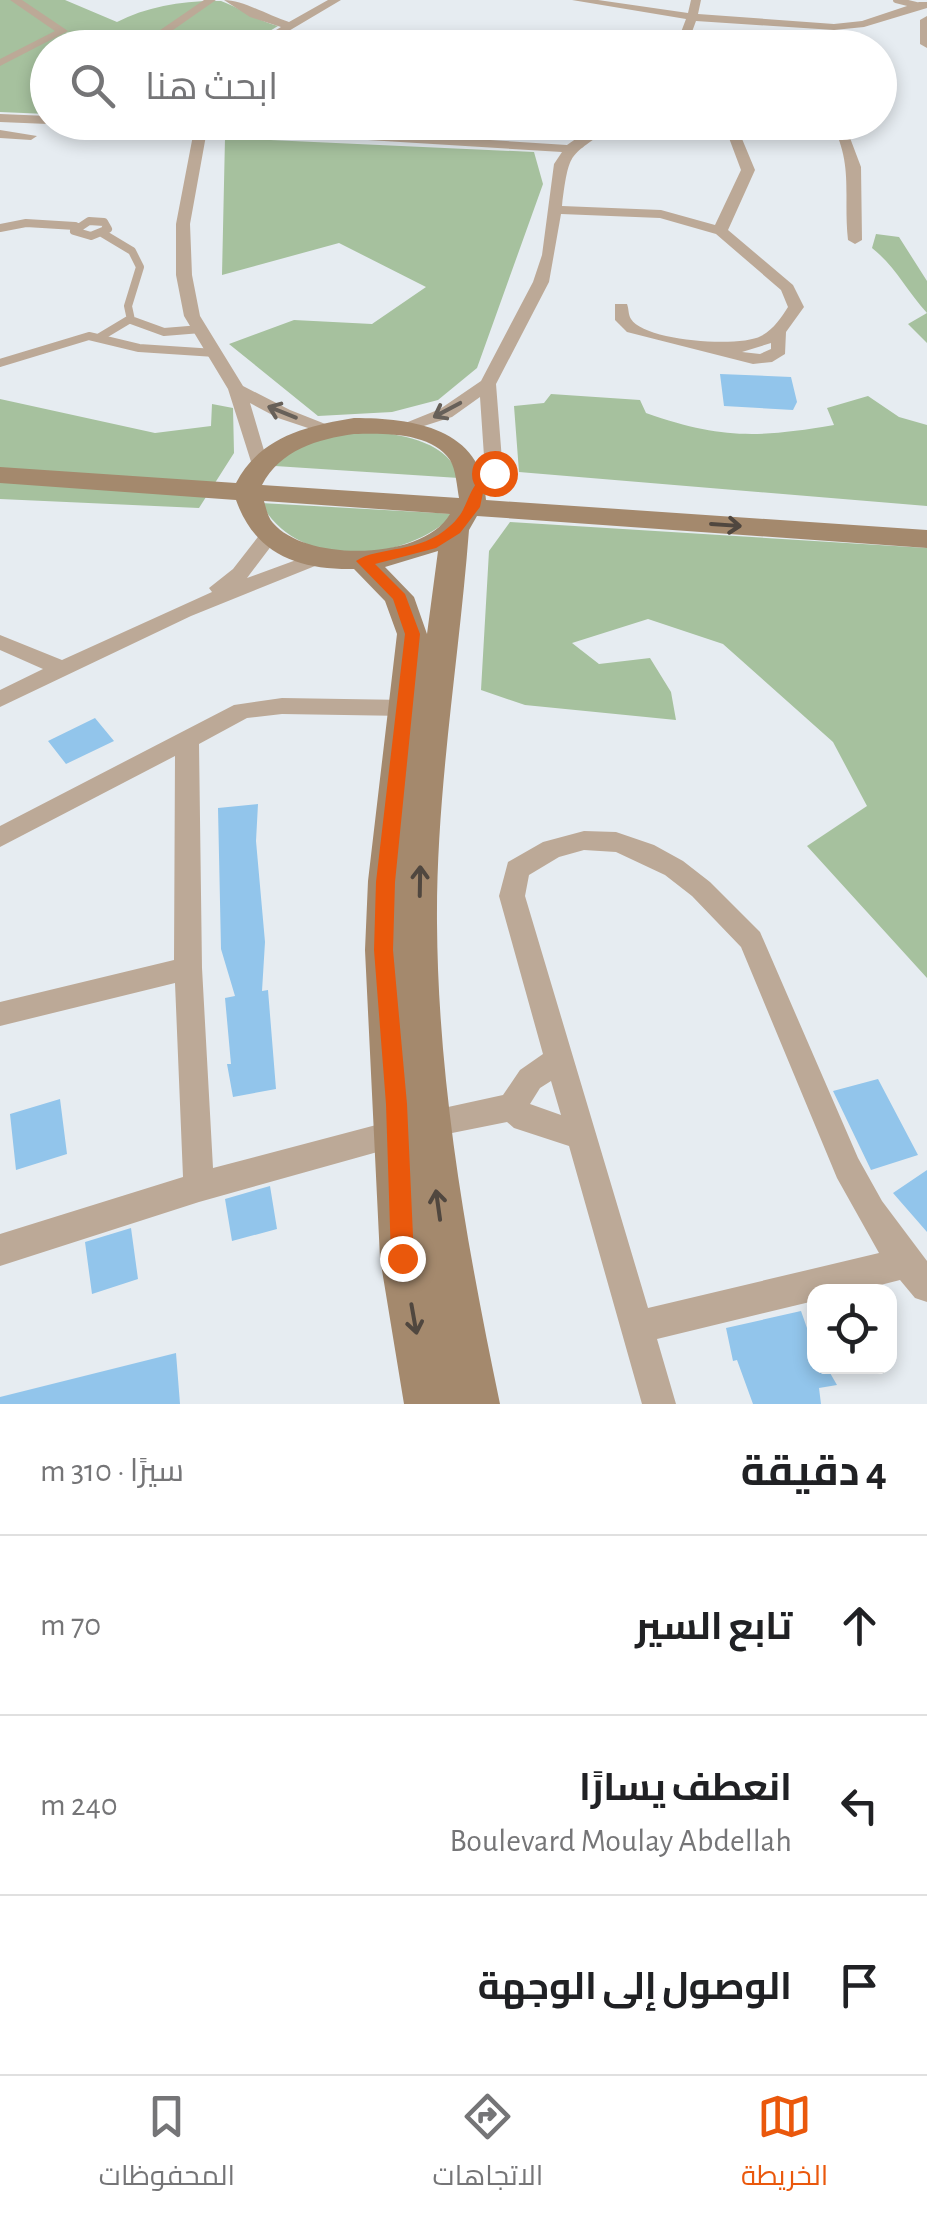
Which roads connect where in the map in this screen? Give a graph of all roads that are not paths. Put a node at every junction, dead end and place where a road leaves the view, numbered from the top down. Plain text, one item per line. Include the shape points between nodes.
1 (211, 0) edge
2 (229, 0) edge
3 (336, 0) edge
4 (577, 0) edge
5 (696, 0) edge
6 (896, 0) edge
7 (259, 5) dead end
8 (921, 5) edge
9 (15, 6) edge
10 (247, 11) junction
11 (692, 17) junction
12 (927, 20) edge
13 (290, 26) junction
14 (62, 30) edge
15 (166, 30) edge
16 (283, 30) edge
17 (687, 30) edge
18 (927, 44) edge
19 (30, 47) edge
20 (0, 62) edge
21 (0, 118) edge
22 (29, 119) edge
23 (0, 134) edge
24 (30, 136) edge
25 (200, 140) edge
26 (438, 140) edge
27 (583, 140) edge
28 (737, 140) edge
29 (845, 140) edge
30 (570, 149) junction
31 (557, 210) junction
32 (724, 211) junction
33 (661, 214) junction
34 (75, 226) junction
35 (0, 228) edge
36 (721, 231) junction
37 (102, 233) junction
38 (855, 240) dead end
39 (622, 307) dead end
40 (130, 319) junction
41 (200, 329) junction
42 (100, 337) junction
43 (215, 352) junction
44 (0, 363) edge
45 (488, 384) junction
46 (238, 390) junction
47 (402, 428) junction
48 (329, 429) junction
49 (0, 454) edge
50 (0, 475) edge
51 (252, 476) junction
52 (468, 508) junction
53 (927, 518) edge
54 (268, 537) junction
55 (927, 539) edge
56 (318, 558) junction
57 (363, 561) junction
58 (184, 611) junction
59 (0, 642) edge
60 (64, 669) junction
61 (0, 699) edge
62 (406, 708) junction
63 (187, 737) junction
64 (0, 837) edge
65 (188, 968) junction
66 (0, 1014) edge
67 (558, 1060) junction
68 (512, 1107) junction
69 (411, 1129) junction
70 (581, 1136) junction
71 (199, 1186) junction
72 (0, 1250) edge
73 (916, 1274) edge
74 (636, 1327) junction
75 (429, 1404) edge
76 (475, 1404) edge
77 (660, 1404) edge

1 - 15 street
2 - 10 street
3 - 13 street
4 - 11 street
5 - 11 street
6 - 8 lane
7 - 10 street
8 - 11 street via 888,20 837,27
9 - 14 street
10 - 13 street
11 - 17 street
12 - 18 street
13 - 16 street
19 - 20 street
21 - 22 street
23 - 24 street
25 - 41 street via 182,256
26 - 30 street
27 - 30 street
28 - 32 street via 747,179
29 - 38 street via 858,172 850,200
30 - 31 street via 561,164
31 - 33 street
31 - 45 street via 541,282
32 - 33 street
32 - 36 street
33 - 36 street
34 - 35 lane
34 - 37 lane via 80,235
34 - 37 lane via 104,222 108,228
36 - 39 street via 795,298 780,351 744,358 633,329
37 - 40 lane via 132,251 140,266
40 - 41 lane via 148,330
40 - 42 lane
41 - 43 street
42 - 43 lane via 140,348
42 - 44 lane
43 - 46 street
45 -> 47 street via 446,413
45 - 52 street via 494,473
48 -> 46 street
46 - 51 street
47 - 48 main road
47 - 52 main road via 463,458
48 - 51 main road via 278,449
49 - 51 main road
50 - 51 main road
51 - 52 main road
51 - 54 main road via 254,522
52 - 53 main road
52 -> 55 main road
52 - 57 main road via 431,545
69 -> 52 main road via 420,855
54 - 56 main road
54 - 58 street via 240,574
56 - 57 main road
56 - 58 street
57 - 62 main road via 400,597 409,616 413,649
58 - 60 street
59 - 60 street
60 - 61 street
62 - 63 street via 255,708
62 - 69 main road via 384,950 397,1104
63 - 64 street
63 - 65 street
65 - 66 street
65 - 71 street
67 - 68 street via 530,1079
67 - 70 street
67 - 73 street via 512,896 518,869 558,847 598,838 644,848 720,904 750,940 866,1206
68 - 69 street
68 - 70 street via 537,1123
69 - 71 street
69 -> 75 main road via 402,1258
76 -> 69 main road
70 - 74 street
71 - 72 street
73 - 74 street
74 - 77 street

